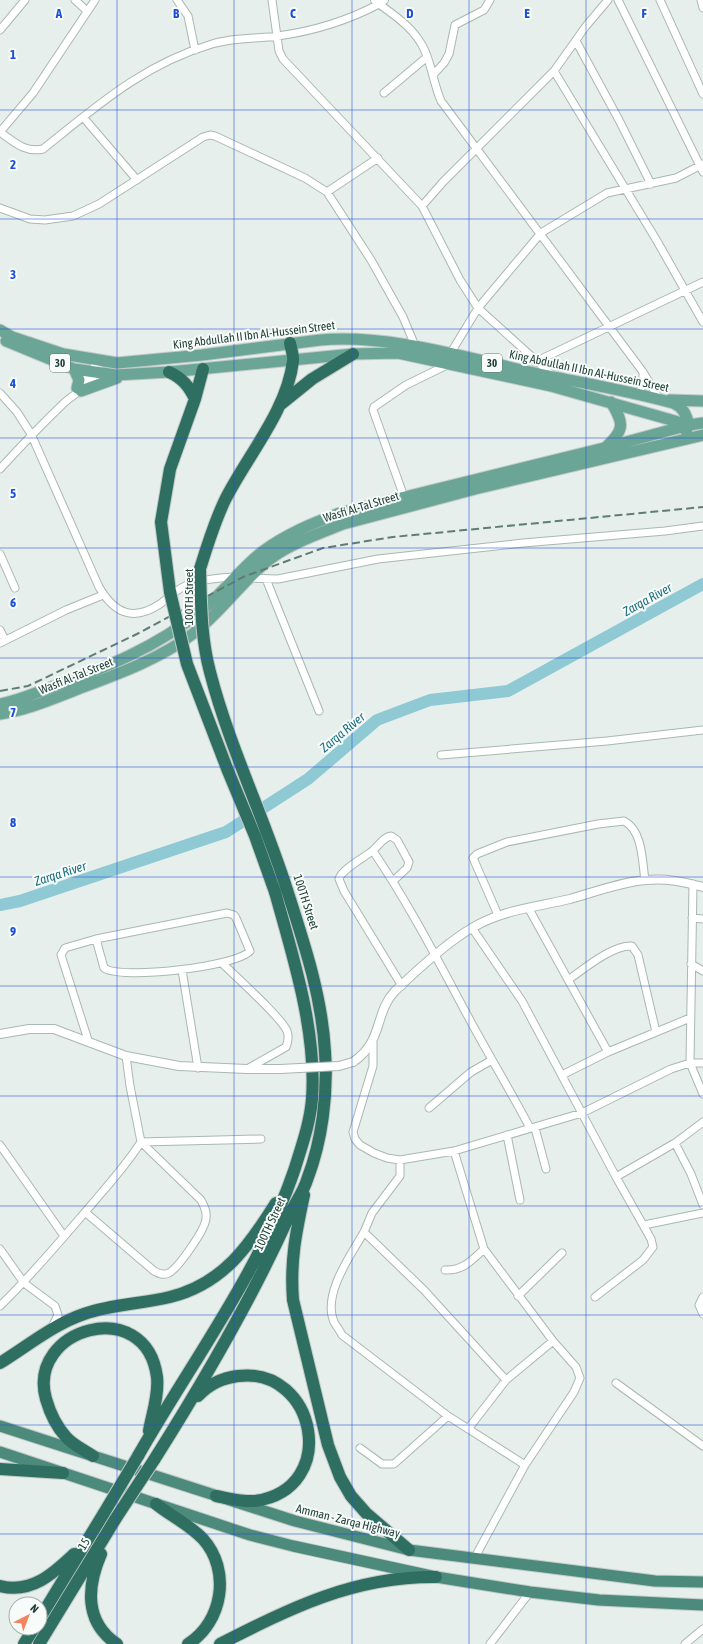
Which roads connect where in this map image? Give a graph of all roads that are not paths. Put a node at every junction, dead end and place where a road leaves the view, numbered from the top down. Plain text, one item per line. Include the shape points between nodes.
1 (25, 0) edge
2 (75, 0) edge
3 (95, 0) edge
4 (177, 0) edge
5 (272, 0) edge
6 (490, 0) edge
7 (608, 0) edge
8 (618, 0) edge
9 (660, 0) edge
10 (701, 0) edge
11 (379, 1) edge
12 (703, 8) edge
13 (87, 11) junction
14 (0, 30) edge
15 (278, 36) junction
16 (576, 41) junction
17 (195, 50) junction
18 (427, 57) junction
19 (554, 71) junction
20 (433, 75) junction
21 (384, 93) dead end
22 (703, 94) edge
23 (83, 117) junction
24 (0, 132) edge
25 (477, 149) junction
26 (378, 158) junction
27 (702, 167) edge
28 (136, 180) junction
29 (650, 184) junction
30 (624, 189) junction
31 (327, 192) junction
32 (422, 206) junction
33 (0, 208) edge
34 (541, 233) junction
35 (703, 282) edge
36 (684, 290) junction
37 (478, 308) junction
38 (703, 322) edge
39 (609, 327) junction
40 (0, 330) edge
41 (0, 339) edge
42 (290, 343) junction
43 (416, 348) junction
44 (353, 354) junction
45 (202, 355) junction
46 (451, 359) junction
47 (293, 360) junction
48 (100, 361) junction
49 (535, 362) junction
50 (74, 369) junction
51 (203, 369) junction
52 (169, 372) junction
53 (643, 372) junction
54 (95, 373) junction
55 (123, 376) junction
56 (554, 377) junction
57 (76, 392) junction
58 (0, 393) edge
59 (639, 395) junction
60 (195, 399) junction
61 (662, 400) junction
62 (703, 401) edge
63 (611, 402) junction
64 (280, 405) junction
65 (703, 423) edge
66 (689, 425) junction
67 (703, 430) edge
68 (31, 434) junction
69 (703, 435) edge
70 (680, 440) junction
71 (604, 448) junction
72 (0, 469) edge
73 (404, 497) junction
74 (703, 526) edge
75 (0, 554) edge
76 (236, 577) junction
77 (249, 578) junction
78 (266, 578) junction
79 (15, 588) dead end
80 (103, 595) junction
81 (0, 630) edge
82 (3, 641) edge
83 (0, 704) edge
84 (319, 712) dead end
85 (0, 714) edge
86 (703, 730) edge
87 (441, 755) dead end
88 (373, 851) junction
89 (645, 880) junction
90 (393, 881) junction
91 (693, 884) junction
92 (703, 887) edge
93 (529, 908) junction
94 (498, 915) junction
95 (692, 918) junction
96 (703, 919) edge
97 (472, 928) junction
98 (96, 939) junction
99 (436, 955) junction
100 (222, 963) junction
101 (691, 964) junction
102 (182, 970) junction
103 (703, 970) edge
104 (568, 980) junction
105 (402, 986) junction
106 (690, 1018) junction
107 (656, 1032) junction
108 (0, 1033) edge
109 (88, 1040) junction
110 (373, 1043) junction
111 (608, 1052) junction
112 (126, 1056) junction
113 (492, 1060) junction
114 (690, 1063) junction
115 (703, 1063) edge
116 (198, 1068) junction
117 (247, 1070) junction
118 (562, 1075) junction
119 (703, 1094) edge
120 (429, 1108) dead end
121 (582, 1113) junction
122 (703, 1122) edge
123 (532, 1128) junction
124 (507, 1135) junction
125 (261, 1139) dead end
126 (141, 1142) junction
127 (675, 1143) junction
128 (0, 1145) edge
129 (454, 1152) junction
130 (400, 1160) junction
131 (546, 1169) dead end
132 (616, 1177) junction
133 (291, 1180) junction
134 (307, 1182) junction
135 (520, 1200) dead end
136 (703, 1205) edge
137 (85, 1212) junction
138 (703, 1213) edge
139 (644, 1226) junction
140 (364, 1232) junction
141 (64, 1236) junction
142 (484, 1248) junction
143 (0, 1249) edge
144 (562, 1253) dead end
145 (445, 1270) dead end
146 (24, 1283) junction
147 (518, 1296) junction
148 (594, 1297) dead end
149 (703, 1297) edge
150 (0, 1306) edge
151 (703, 1314) edge
152 (50, 1331) junction
153 (553, 1341) junction
154 (0, 1363) edge
155 (506, 1380) junction
156 (616, 1383) dead end
157 (188, 1407) junction
158 (448, 1416) junction
159 (0, 1426) edge
160 (468, 1429) junction
161 (147, 1441) junction
162 (703, 1446) edge
163 (360, 1448) dead end
164 (0, 1452) edge
165 (93, 1456) junction
166 (138, 1456) joint
167 (154, 1460) joint
168 (525, 1466) junction
169 (0, 1469) edge
170 (63, 1473) junction
171 (216, 1496) junction
172 (156, 1504) junction
173 (106, 1535) junction
174 (85, 1544) junction
175 (409, 1550) junction
176 (474, 1559) junction
177 (436, 1577) junction
178 (703, 1582) edge
179 (0, 1586) edge
180 (530, 1592) junction
181 (48, 1605) edge
182 (703, 1606) edge
183 (703, 1629) edge
184 (40, 1644) edge
185 (117, 1644) edge
186 (188, 1644) edge
187 (220, 1644) edge
188 (490, 1644) edge
189 (684, 1644) edge

1 - 14 street
2 - 13 street
3 - 13 street
4 - 17 street via 188,16
5 - 15 street
6 - 20 street via 484,10 455,25 449,54 444,64
7 - 16 street
8 - 27 street
9 - 22 street
10 - 12 street
11 - 15 street via 345,20
11 - 18 street via 415,34
13 - 24 street via 33,93
15 - 17 street via 232,39
15 - 26 street via 279,51 287,64
16 - 19 street
16 - 29 street
17 - 23 street via 132,80
18 - 20 street
18 - 21 street
19 - 25 street
19 - 30 street
20 - 25 street via 441,101
23 - 24 street via 43,149 38,150 21,147
23 - 28 street
25 - 32 street
25 - 34 street
26 - 31 street
26 - 32 street
27 - 29 street via 676,178
28 - 31 street via 210,135 305,178
28 - 33 street via 87,211 59,220 30,219
29 - 30 street
30 - 34 street via 593,200
30 - 36 street
31 - 43 street via 371,260 403,318
32 - 37 street via 460,280
34 - 37 street
34 - 39 street
35 - 36 street
36 - 38 street
36 - 39 street
37 - 46 street
37 - 49 street
39 - 49 street
39 - 53 street
40 - 48 main road, King Abdullah II Ibn Al-Hussein Street / 30 via 12,337 63,354
41 - 50 main road, King Abdullah II Ibn Al-Hussein Street / 30
42 - 43 main road, King Abdullah II Ibn Al-Hussein Street / 30 via 355,338
42 - 45 main road, King Abdullah II Ibn Al-Hussein Street / 30
42 - 47 highway, 100TH Street
43 - 46 main road, King Abdullah II Ibn Al-Hussein Street / 30
44 - 46 main road, King Abdullah II Ibn Al-Hussein Street / 30 via 398,353
44 - 47 main road, King Abdullah II Ibn Al-Hussein Street / 30
44 - 64 highway via 312,380
45 - 48 main road, King Abdullah II Ibn Al-Hussein Street / 30 via 117,364
45 - 51 main road
46 - 56 main road, King Abdullah II Ibn Al-Hussein Street / 30
46 - 63 main road, King Abdullah II Ibn Al-Hussein Street / 30
46 - 73 street via 374,407
47 - 51 main road, King Abdullah II Ibn Al-Hussein Street / 30
47 - 64 highway, 100TH Street
48 - 54 street
49 - 56 street
50 - 54 main road, King Abdullah II Ibn Al-Hussein Street / 30
50 - 57 main road via 79,380
51 - 52 main road, King Abdullah II Ibn Al-Hussein Street / 30
51 - 60 highway, 100TH Street
52 - 55 main road, King Abdullah II Ibn Al-Hussein Street / 30
52 - 60 highway via 188,386
53 - 59 street
53 - 61 street
54 - 55 main road, King Abdullah II Ibn Al-Hussein Street / 30
54 - 57 street
55 - 57 main road
56 - 59 main road, King Abdullah II Ibn Al-Hussein Street / 30
57 - 68 street
58 - 68 street via 17,412
59 - 61 main road, King Abdullah II Ibn Al-Hussein Street / 30
60 - 133 highway, 100TH Street, bridge via 170,469 161,522 170,592 187,664 255,836 275,892 296,969 312,1053 312,1099 309,1123
61 - 62 main road
61 - 66 main road, King Abdullah II Ibn Al-Hussein Street / 30 via 678,405
63 - 66 main road, King Abdullah II Ibn Al-Hussein Street / 30
63 - 71 main road via 620,416 621,430
64 - 134 highway, 100TH Street, bridge via 225,500 209,538 200,569 201,623 210,671 224,718 275,851 308,954 320,1009 326,1052 323,1106 317,1146
65 - 66 main road, Wasfi Al-Tal Street / 30
66 - 67 main road, King Abdullah II Ibn Al-Hussein Street / 30
66 - 70 main road
66 - 71 main road, Wasfi Al-Tal Street
68 - 72 street
68 - 80 street
69 - 70 main road, Wasfi Al-Tal Street
70 - 77 main road, Wasfi Al-Tal Street via 482,487 343,524 289,547 270,559
71 - 73 main road, Wasfi Al-Tal Street
73 - 76 main road, Wasfi Al-Tal Street via 340,513 309,524 262,552
74 - 78 street via 378,559 285,578
75 - 79 street
76 - 77 street
76 - 80 street via 183,586 155,607 140,613 124,612 112,606
76 - 83 main road, Wasfi Al-Tal Street via 202,610 160,641 86,675
77 - 78 street
77 - 85 main road, Wasfi Al-Tal Street via 213,618 163,654 34,706
78 - 84 street
80 - 82 street
81 - 82 street
86 - 87 street
88 - 90 street
88 - 90 street via 388,836 397,840 409,862 407,868
88 - 105 street via 342,873 339,879
89 - 91 street via 672,879
89 - 93 street
89 - 94 street via 635,830 624,821 507,842 473,858
90 - 99 street
91 - 92 street
91 - 95 street
93 - 94 street
93 - 104 street
94 - 97 street
95 - 96 street
95 - 101 street
97 - 99 street
97 - 118 street via 522,1001
98 - 100 street via 230,913 236,918 250,951
98 - 102 street via 103,965 107,970
98 - 109 street via 65,948 61,955
99 - 105 street
99 - 113 street
100 - 102 street
100 - 117 street via 287,1030 286,1047
101 - 103 street
101 - 106 street
102 - 116 street
104 - 107 street via 609,953 632,946 638,955
104 - 111 street
105 - 110 street via 385,1005
106 - 107 street
106 - 114 street
107 - 111 street
108 - 109 street via 29,1029 54,1030
109 - 112 street
110 - 117 street, bridge via 361,1057 339,1066
110 - 130 street via 373,1066 353,1132 355,1140 369,1150 387,1158
111 - 118 street
112 - 116 street
112 - 126 street
113 - 120 street via 471,1072
113 - 123 street
114 - 115 street
114 - 119 street
114 - 121 street via 671,1069
116 - 117 street
118 - 121 street
121 - 123 street
121 - 132 street
122 - 127 street
123 - 124 street
123 - 131 street
124 - 129 street
124 - 135 street
125 - 126 street
126 - 137 street
126 - 137 street via 201,1200 205,1209 204,1227 176,1266 169,1273 154,1271
127 - 132 street
127 - 136 street
128 - 141 street
129 - 130 street
129 - 142 street
130 - 140 street via 400,1176 372,1213
132 - 139 street
133 - 152 highway via 248,1246 215,1278 194,1290 170,1298 106,1307 82,1314
133 - 161 highway, 100TH Street via 249,1272
134 - 157 highway, 100TH Street via 289,1214 271,1256
134 - 175 highway via 293,1247 293,1294 331,1456 345,1487 358,1504
137 - 141 street
138 - 139 street
139 - 148 street via 653,1247 650,1254
140 - 155 street via 424,1290
140 - 158 street via 336,1284 332,1310 334,1321 342,1335 350,1342
141 - 146 street
142 - 145 street via 465,1266
142 - 147 street
143 - 146 street
144 - 147 street
146 - 150 street
146 - 152 street via 55,1306 58,1315
147 - 153 street
149 - 151 street via 699,1305
152 - 154 highway
153 - 155 street
153 - 168 street via 576,1367 580,1378 574,1392
155 - 160 street
156 - 162 street
157 - 167 highway, 100TH Street
157 - 171 highway via 204,1389 217,1381 256,1376 278,1384 290,1394 306,1420 310,1441 308,1458 302,1473 291,1486 277,1494 253,1501
158 - 160 street
158 - 163 street via 394,1464 382,1464
159 - 165 highway, Amman - Zarqa Highway
160 - 168 street
161 - 165 highway via 157,1389 156,1373 151,1358 138,1341 121,1330 87,1330 70,1339 57,1351 49,1363 44,1384 48,1406 58,1428 66,1437
161 - 166 highway, 100TH Street
164 - 170 highway
165 - 171 highway, Amman - Zarqa Highway
166 - 174 highway, 15, bridge
167 - 173 highway, 15, bridge
168 - 176 street
169 - 170 highway
170 - 172 highway
171 - 175 highway, Amman - Zarqa Highway via 294,1521
172 - 177 highway via 271,1541
172 - 186 highway via 200,1536 210,1548 218,1567 220,1587 217,1607 208,1625
173 - 184 highway, 15
173 - 185 highway via 92,1579 90,1595 93,1612 100,1627
174 - 179 highway via 51,1576 40,1582 17,1588
174 - 181 highway, 15
175 - 176 highway, Amman - Zarqa Highway
176 - 178 highway, Amman - Zarqa Highway via 655,1580
177 - 180 highway
177 - 187 highway via 391,1579 341,1590 280,1615
180 - 182 highway via 599,1600
180 - 188 street
183 - 189 street

